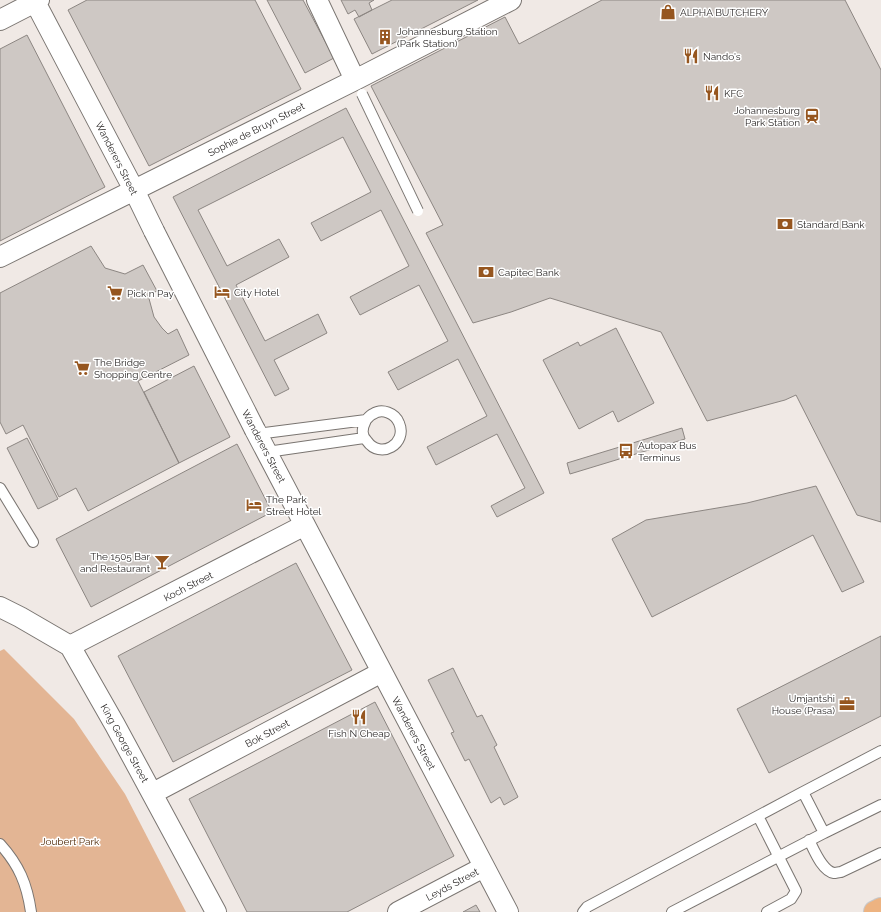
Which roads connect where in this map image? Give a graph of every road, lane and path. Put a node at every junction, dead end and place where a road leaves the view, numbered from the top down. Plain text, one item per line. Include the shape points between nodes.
1 (317, 0) edge
2 (511, 0) edge
3 (36, 1) edge
4 (0, 20) edge
5 (358, 87) junction
6 (134, 190) junction
7 (418, 211) dead end
8 (0, 257) edge
9 (366, 420) junction
10 (256, 432) junction
11 (364, 438) junction
12 (267, 452) junction
13 (0, 488) edge
14 (305, 525) junction
15 (33, 542) dead end
16 (0, 607) edge
17 (70, 646) junction
18 (382, 672) junction
19 (881, 752) edge
20 (803, 792) junction
21 (153, 793) junction
22 (881, 804) edge
23 (758, 816) junction
24 (824, 833) junction
25 (810, 840) junction
26 (0, 844) edge
27 (881, 852) edge
28 (778, 856) junction
29 (484, 867) junction
30 (881, 909) edge
31 (31, 912) edge
32 (216, 912) edge
33 (398, 912) edge
34 (508, 912) edge
35 (583, 912) edge
36 (672, 912) edge
37 (767, 912) edge
38 (874, 912) edge

1 - 5 street
2 - 5 street, Sophie de Bruyn Street
3 - 4 street
3 - 6 street, Wanderers Street
5 - 6 street, Sophie de Bruyn Street
5 - 7 lane, bridge
6 - 8 street, Sophie de Bruyn Street
6 - 10 street, Wanderers Street, bridge
9 - 10 lane
9 - 11 lane
9 - 11 lane via 381,411 390,413 398,419 401,428 400,437 387,449 378,449
10 - 12 street, Wanderers Street
11 - 12 lane
12 - 14 street, Wanderers Street
13 - 15 lane
14 - 17 street, Koch Street
14 - 18 street, Wanderers Street
16 - 17 street
17 - 21 street, King George Street
18 - 21 street, Bok Street
18 - 29 street, Wanderers Street
19 - 20 lane
20 - 23 lane
20 - 24 lane
21 - 32 street, King George Street
22 - 24 lane
23 - 28 lane
23 - 35 lane via 587,907
24 - 25 lane
25 - 27 lane via 823,866 834,873
25 - 28 lane
26 - 31 lane via 20,872
28 - 36 lane
28 - 37 lane via 796,891 791,899
29 - 33 street, Leyds Street
29 - 34 street, Wanderers Street
30 - 38 main road

